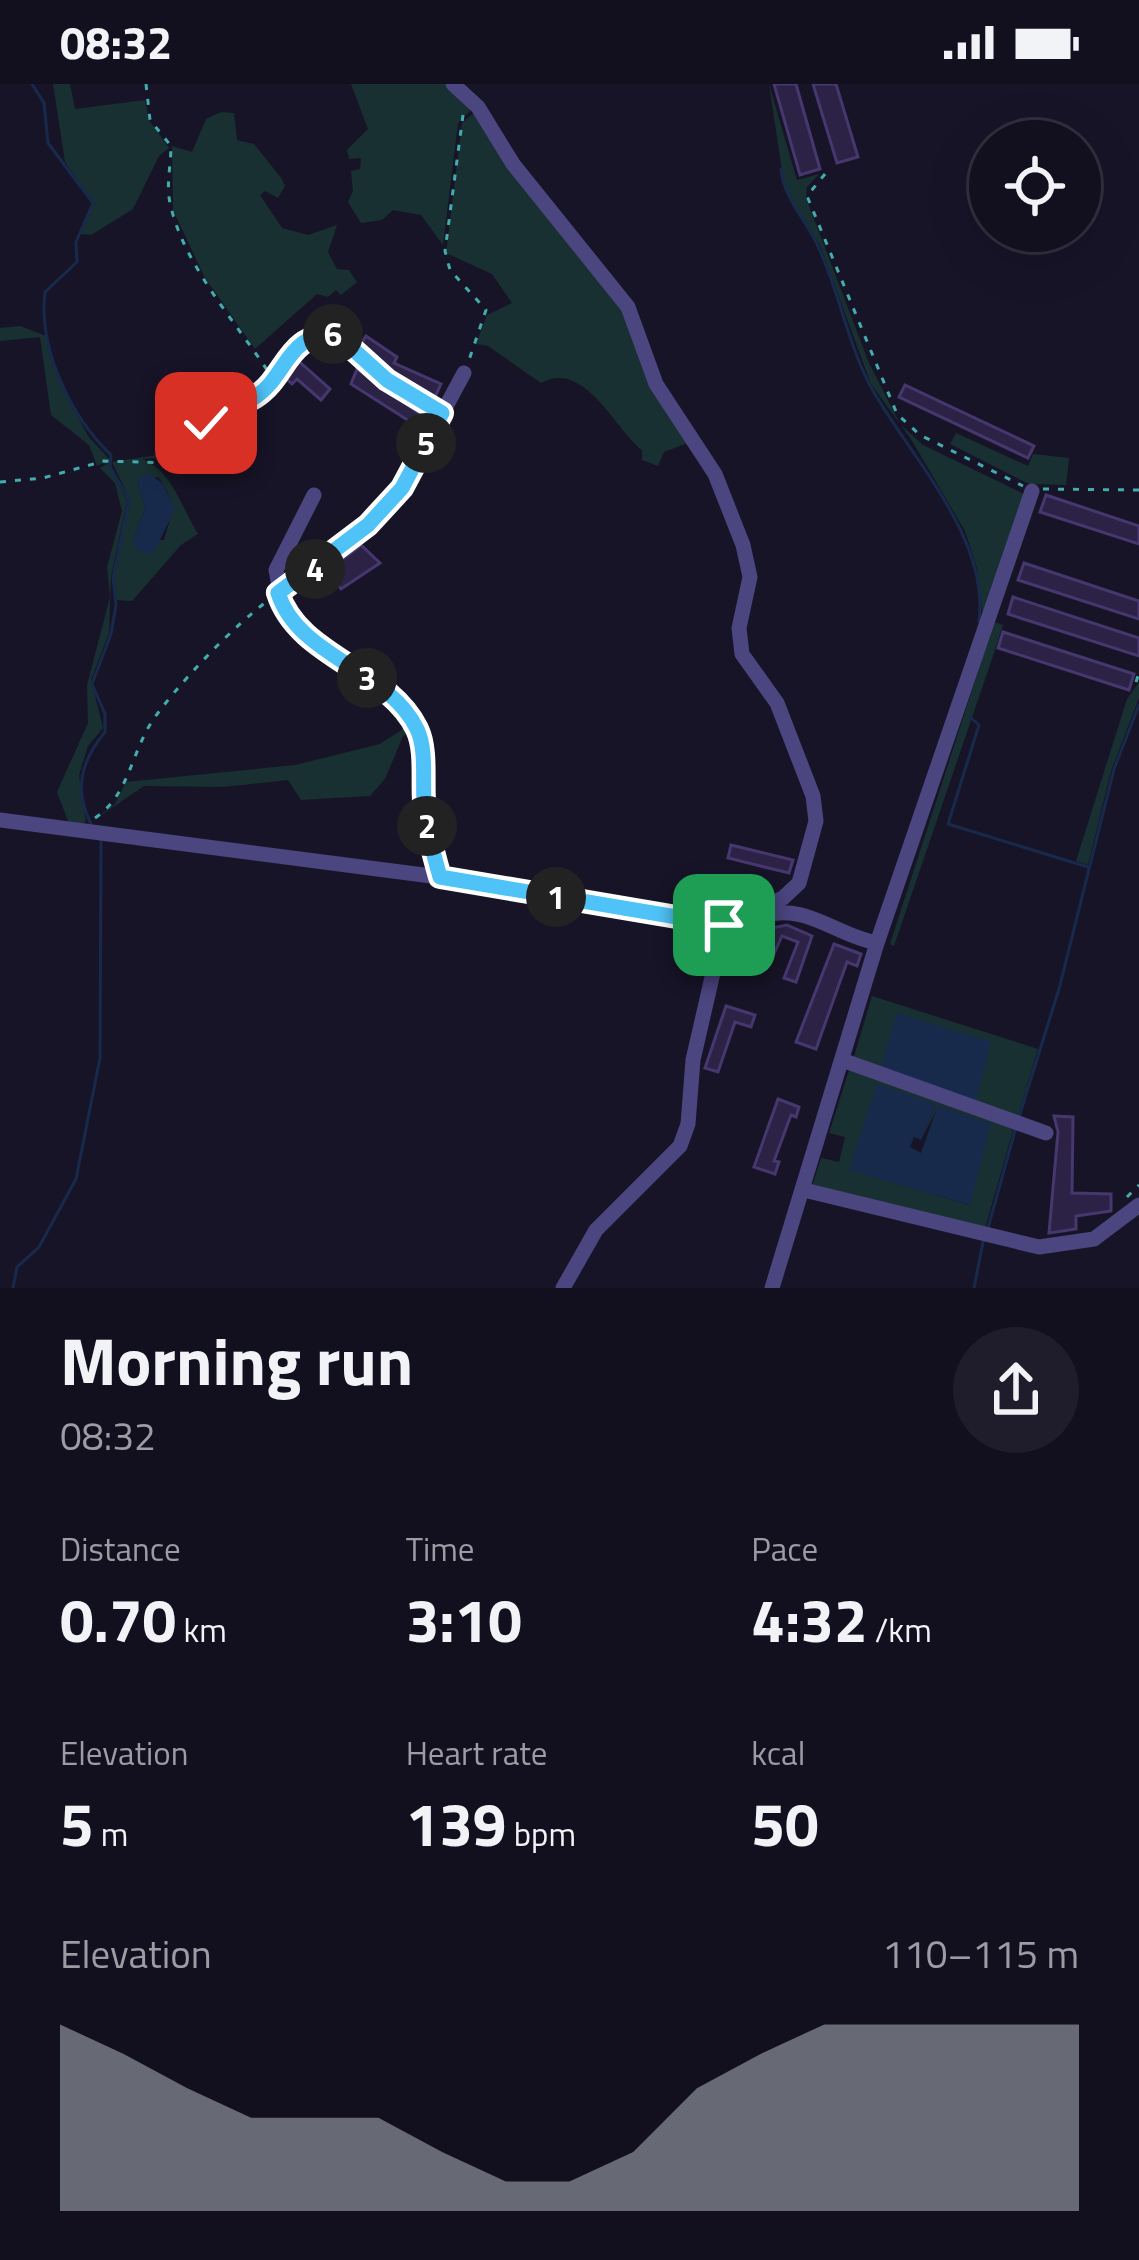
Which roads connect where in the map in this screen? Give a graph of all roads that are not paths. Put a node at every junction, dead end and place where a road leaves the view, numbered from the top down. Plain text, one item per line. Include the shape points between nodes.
1 (453, 84) edge
2 (464, 373) road end
3 (1032, 491) road end
4 (314, 496) dead end
5 (278, 593) junction
6 (0, 820) edge
7 (440, 877) junction
8 (743, 922) dead end
9 (724, 925) junction
10 (877, 944) junction
11 (842, 1060) junction
12 (1046, 1133) dead end
13 (804, 1190) junction
14 (1139, 1205) edge
15 (562, 1288) edge
16 (772, 1288) edge

1 - 9 street via 628,307 656,384 715,473 748,562 742,654 777,703 816,821 800,883
2 - 5 street via 402,488 368,525
3 - 10 street
4 - 5 street via 279,560
5 - 7 street via 297,627 374,683 416,727
6 - 7 street
7 - 9 street
8 - 10 street via 797,912
9 - 15 street via 680,1146 596,1230
10 - 11 street
11 - 12 street
11 - 13 street
13 - 14 street via 1039,1247 1094,1239
13 - 16 street

